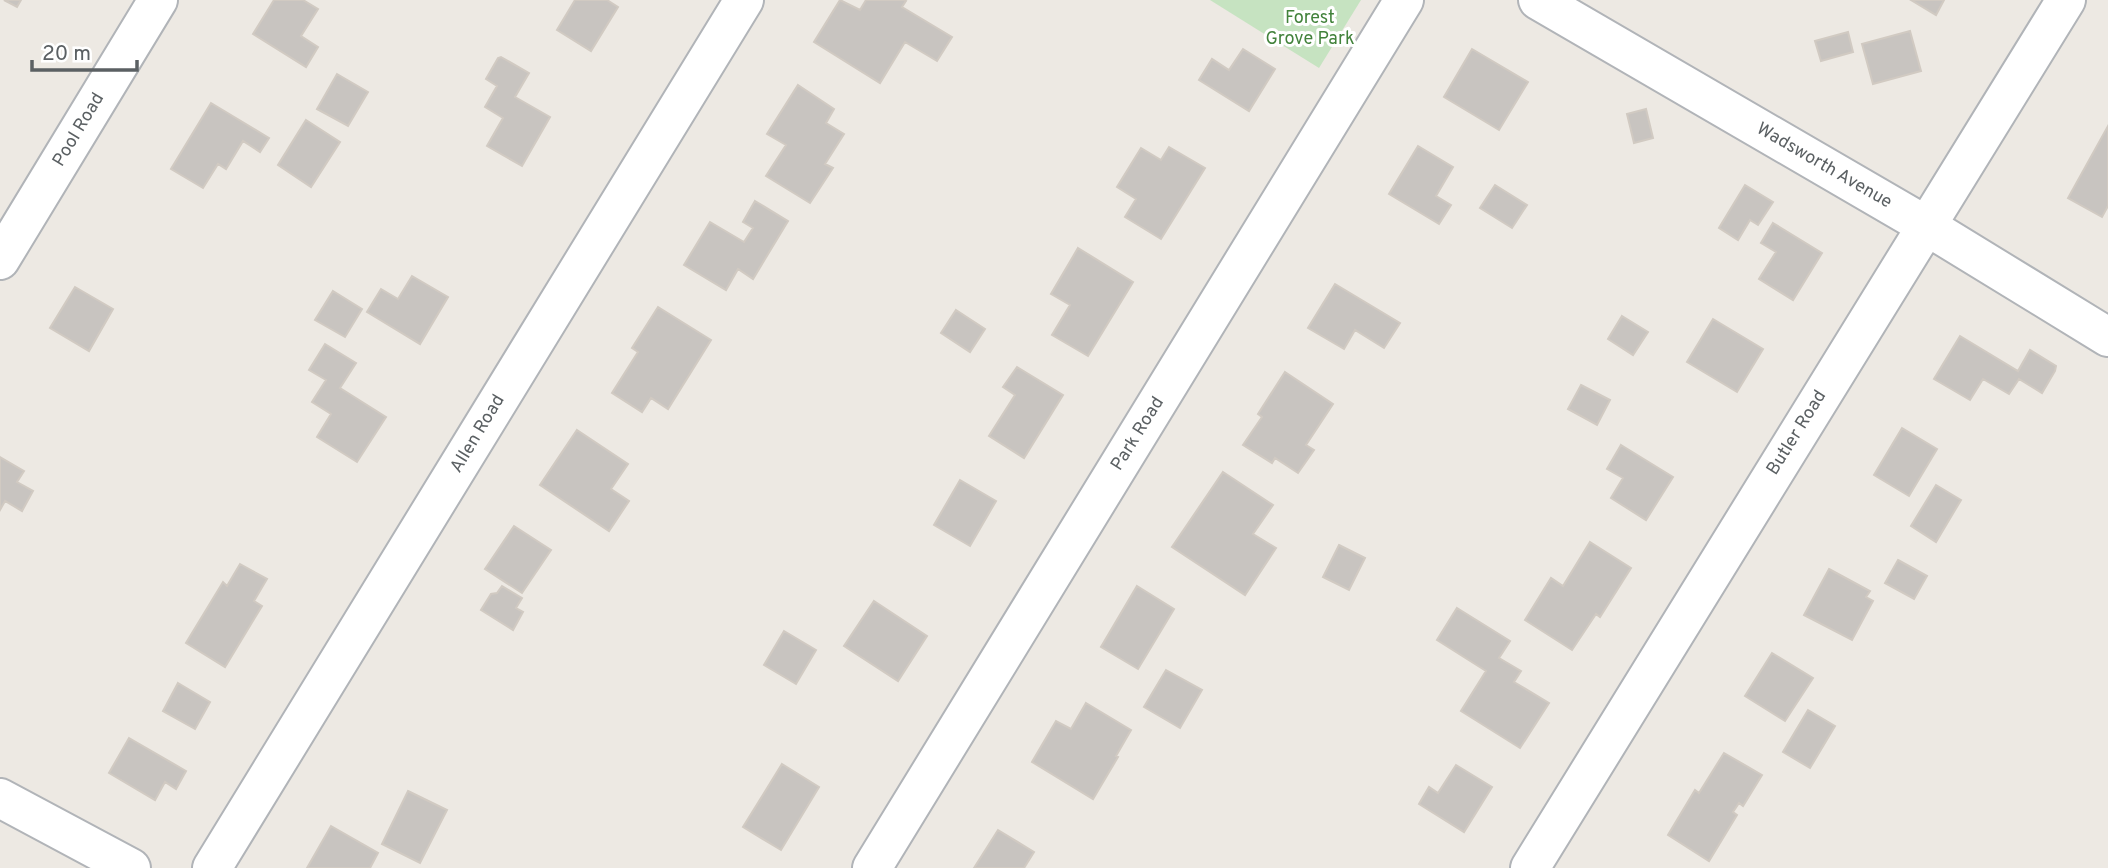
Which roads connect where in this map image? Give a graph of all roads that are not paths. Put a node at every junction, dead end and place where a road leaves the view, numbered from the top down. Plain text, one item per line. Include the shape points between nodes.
1 (158, 0) edge
2 (744, 0) edge
3 (1404, 0) edge
4 (1538, 0) edge
5 (2066, 0) edge
6 (1925, 225) junction
7 (0, 260) edge
8 (2108, 337) edge
9 (0, 798) edge
10 (131, 868) edge
11 (212, 868) edge
12 (872, 868) edge
13 (1531, 868) edge

1 - 7 street, Pool Road
2 - 11 street, Allen Road
3 - 12 street, Park Road
4 - 6 street, Wadsworth Avenue
5 - 6 street, Butler Road
6 - 8 street, Wadsworth Avenue
6 - 13 street, Butler Road
9 - 10 street

